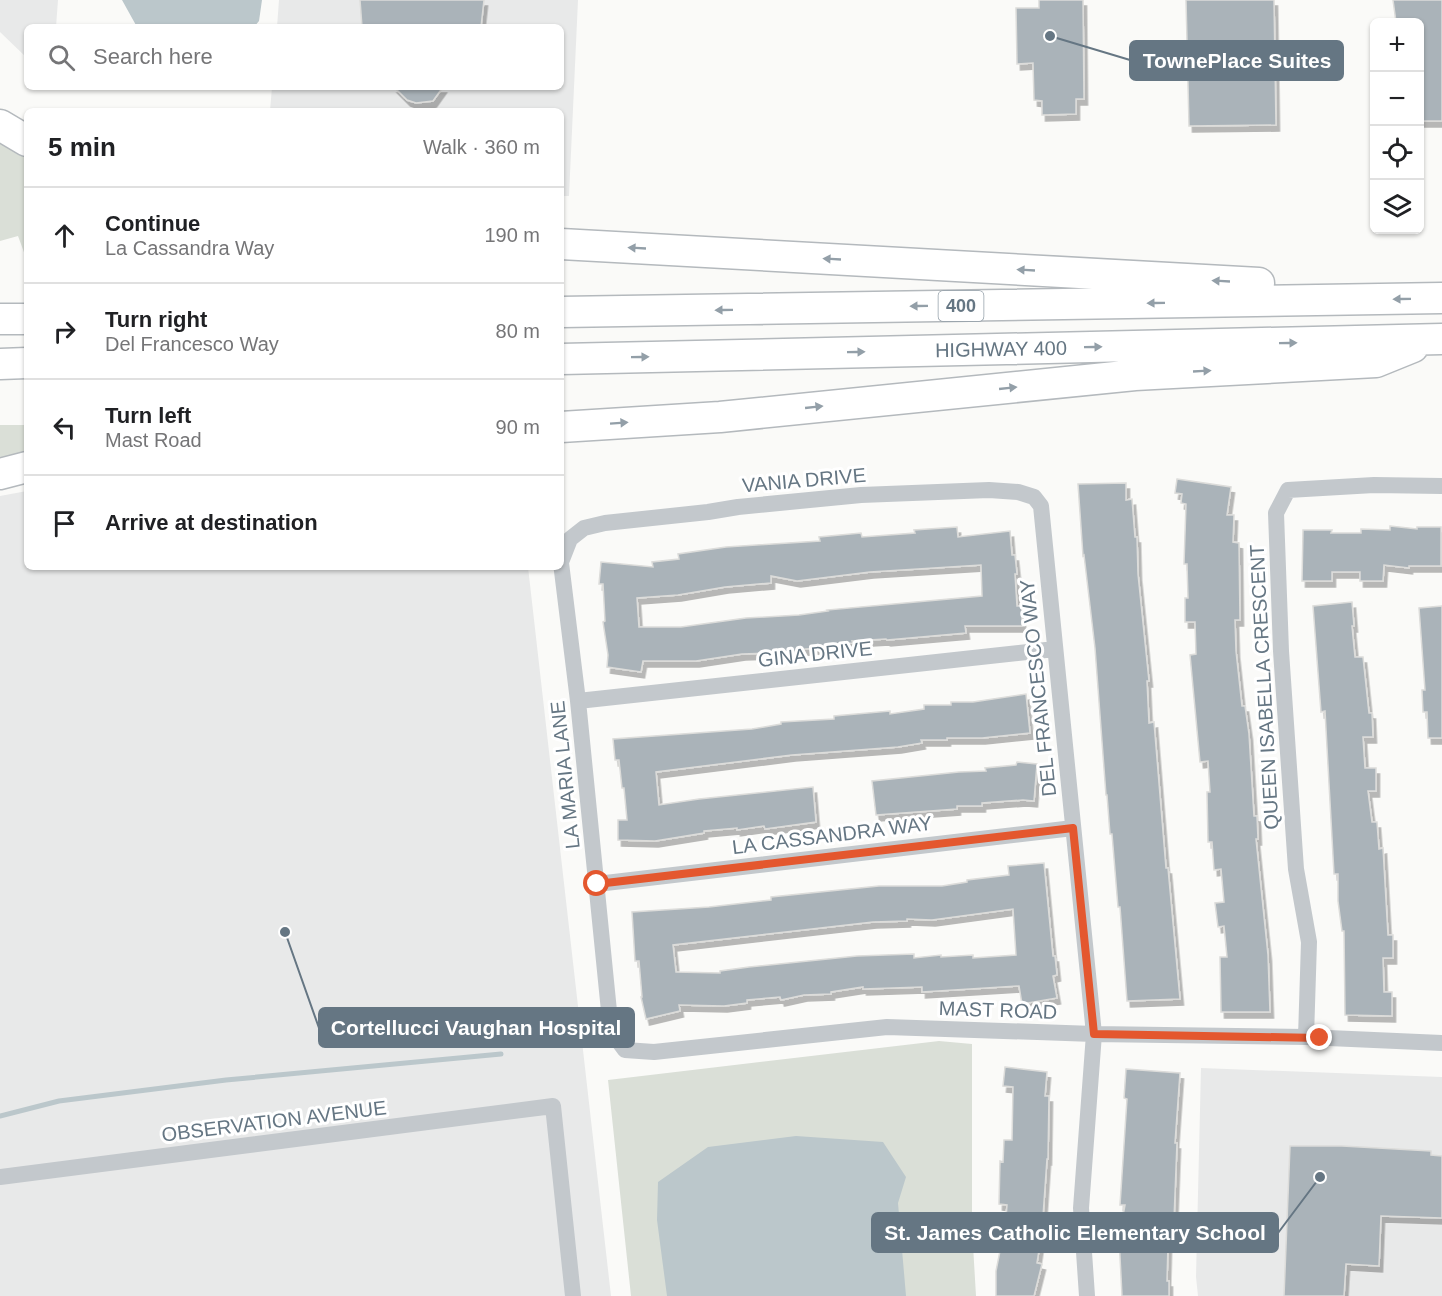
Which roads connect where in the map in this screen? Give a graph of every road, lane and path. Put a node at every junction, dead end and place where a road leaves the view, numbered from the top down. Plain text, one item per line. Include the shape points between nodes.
1 (0, 125) edge
2 (24, 139) edge
3 (564, 244) edge
4 (1442, 298) edge
5 (1362, 299) junction
6 (564, 312) edge
7 (0, 319) edge
8 (24, 319) edge
9 (1438, 339) edge
10 (564, 359) edge
11 (24, 363) edge
12 (0, 364) edge
13 (564, 427) edge
14 (24, 468) edge
15 (0, 474) edge
16 (1442, 486) edge
17 (1041, 506) joint
18 (570, 539) joint
19 (564, 555) edge
20 (562, 570) edge
21 (1055, 649) junction
22 (578, 701) junction
23 (1073, 828) junction
24 (597, 884) junction
25 (1094, 1034) junction
26 (1306, 1037) junction
27 (1442, 1043) edge
28 (626, 1050) joint
29 (0, 1177) edge
30 (573, 1296) edge
31 (1087, 1296) edge

1 - 2 highway
5 -> 3 highway via 1308,286
4 -> 5 highway, 400
5 -> 6 highway, 400
7 - 8 highway
10 -> 9 highway, HIGHWAY 400 / 400
13 -> 9 highway via 720,417 1135,375 1376,362
11 - 12 highway
14 - 15 highway
16 - 26 street, QUEEN ISABELLA CRESCENT via 1288,490 1276,513 1296,869 1309,942
17 - 18 street, VANIA DRIVE via 1034,497 1018,492 989,490 861,495 605,523 584,528
17 - 21 street, DEL FRANCESCO WAY
18 - 19 street, LA MARIA LANE
20 - 22 street, LA MARIA LANE
21 - 22 street, GINA DRIVE
21 - 23 street, DEL FRANCESCO WAY
22 - 24 street, LA MARIA LANE
23 - 24 street, LA CASSANDRA WAY
23 - 25 street, DEL FRANCESCO WAY
24 - 28 street, LA MARIA LANE via 611,1031
25 - 26 street, MAST ROAD
25 - 28 street, MAST ROAD via 887,1026 654,1053
25 - 31 street, DEL FRANCESCO WAY via 1081,1208
26 - 27 street, MAST ROAD
29 - 30 street, OBSERVATION AVENUE via 554,1106

